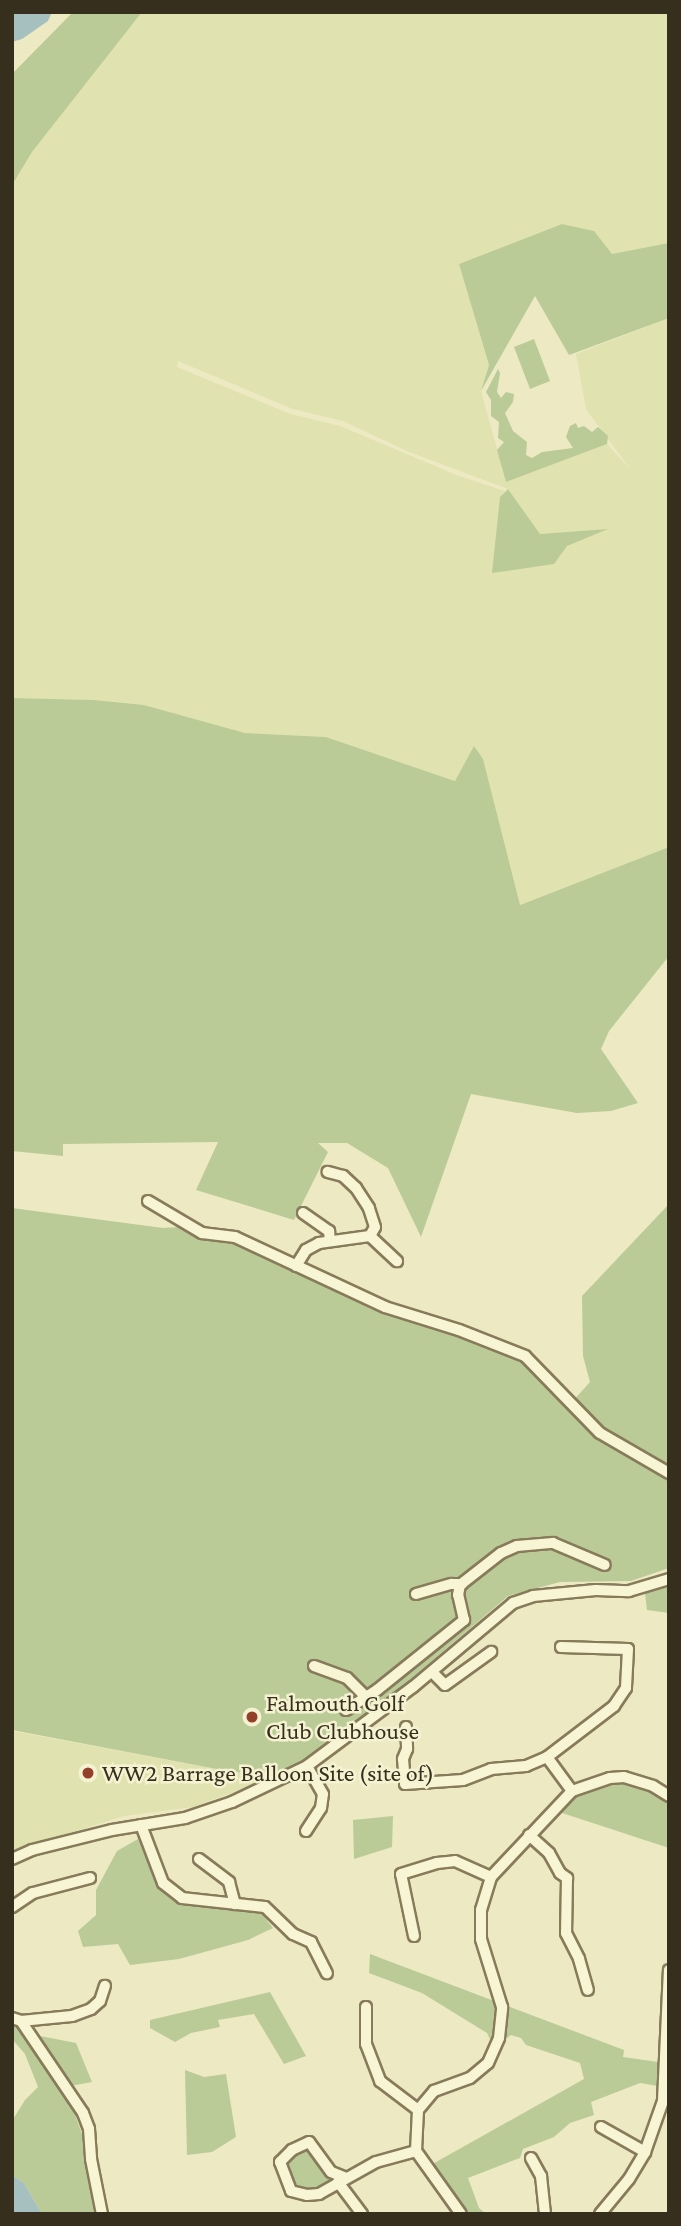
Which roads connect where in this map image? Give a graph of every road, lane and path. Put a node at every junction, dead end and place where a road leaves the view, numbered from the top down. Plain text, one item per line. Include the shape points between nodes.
1 (328, 1171) dead end
2 (148, 1201) dead end
3 (303, 1213) dead end
4 (370, 1236) junction
5 (330, 1241) junction
6 (397, 1261) dead end
7 (296, 1266) junction
8 (669, 1473) edge
9 (605, 1565) dead end
10 (669, 1579) edge
11 (462, 1584) junction
12 (416, 1594) dead end
13 (561, 1647) dead end
14 (491, 1652) dead end
15 (314, 1666) dead end
16 (432, 1671) junction
17 (366, 1697) junction
18 (346, 1710) dead end
19 (406, 1727) dead end
20 (547, 1757) junction
21 (307, 1766) junction
22 (572, 1791) junction
23 (669, 1796) edge
24 (141, 1825) junction
25 (306, 1831) dead end
26 (529, 1835) junction
27 (12, 1859) edge
28 (198, 1859) dead end
29 (491, 1877) junction
30 (90, 1878) dead end
31 (235, 1904) junction
32 (12, 1907) edge
33 (414, 1936) dead end
34 (669, 1970) edge
35 (327, 1973) dead end
36 (105, 1986) dead end
37 (587, 1990) dead end
38 (366, 2007) dead end
39 (17, 2019) edge
40 (666, 2103) edge
41 (418, 2110) junction
42 (601, 2127) dead end
43 (416, 2151) junction
44 (645, 2152) junction
45 (531, 2158) dead end
46 (342, 2180) junction
47 (102, 2214) edge
48 (362, 2214) edge
49 (461, 2214) edge
50 (545, 2214) edge
51 (600, 2214) edge

1 - 4 street via 343,1176 363,1198 375,1227
2 - 7 street via 202,1233 235,1237
3 - 5 street via 328,1231
4 - 5 street
4 - 6 street
5 - 7 street via 306,1250
7 - 8 street via 385,1307 525,1356 600,1433
9 - 11 street via 553,1543 537,1543 501,1553
10 - 16 street via 629,1591 533,1596 513,1603
11 - 12 street
11 - 17 street via 458,1595 464,1620
13 - 20 street via 628,1649 626,1688 614,1706
14 - 16 street via 445,1685
15 - 17 street via 347,1678
16 - 21 street
17 - 18 street
19 - 20 street via 405,1784 463,1780
20 - 22 street
21 - 24 street via 232,1802 185,1818
21 - 25 street via 323,1794 321,1808
22 - 23 street via 625,1777
22 - 26 street
24 - 27 street via 32,1850
24 - 31 street via 163,1883 182,1898
26 - 29 street
26 - 37 street via 567,1878 566,1933
28 - 31 street via 229,1882
29 - 33 street via 455,1861 401,1874
29 - 41 street via 481,1910 481,1939 502,2007 499,2038 488,2063 470,2078 434,2091
30 - 32 street via 33,1893
31 - 35 street via 265,1907 293,1934 312,1942
34 - 40 street
36 - 39 street via 100,2001 91,2009 72,2016
38 - 41 street via 366,2044 380,2081
39 - 47 street via 86,2121
40 - 44 street
41 - 43 street
42 - 44 street
43 - 46 street via 376,2162
43 - 49 street
44 - 51 street
45 - 50 street via 541,2176
46 - 46 street via 319,2194 291,2191 280,2161 309,2142
46 - 48 street

